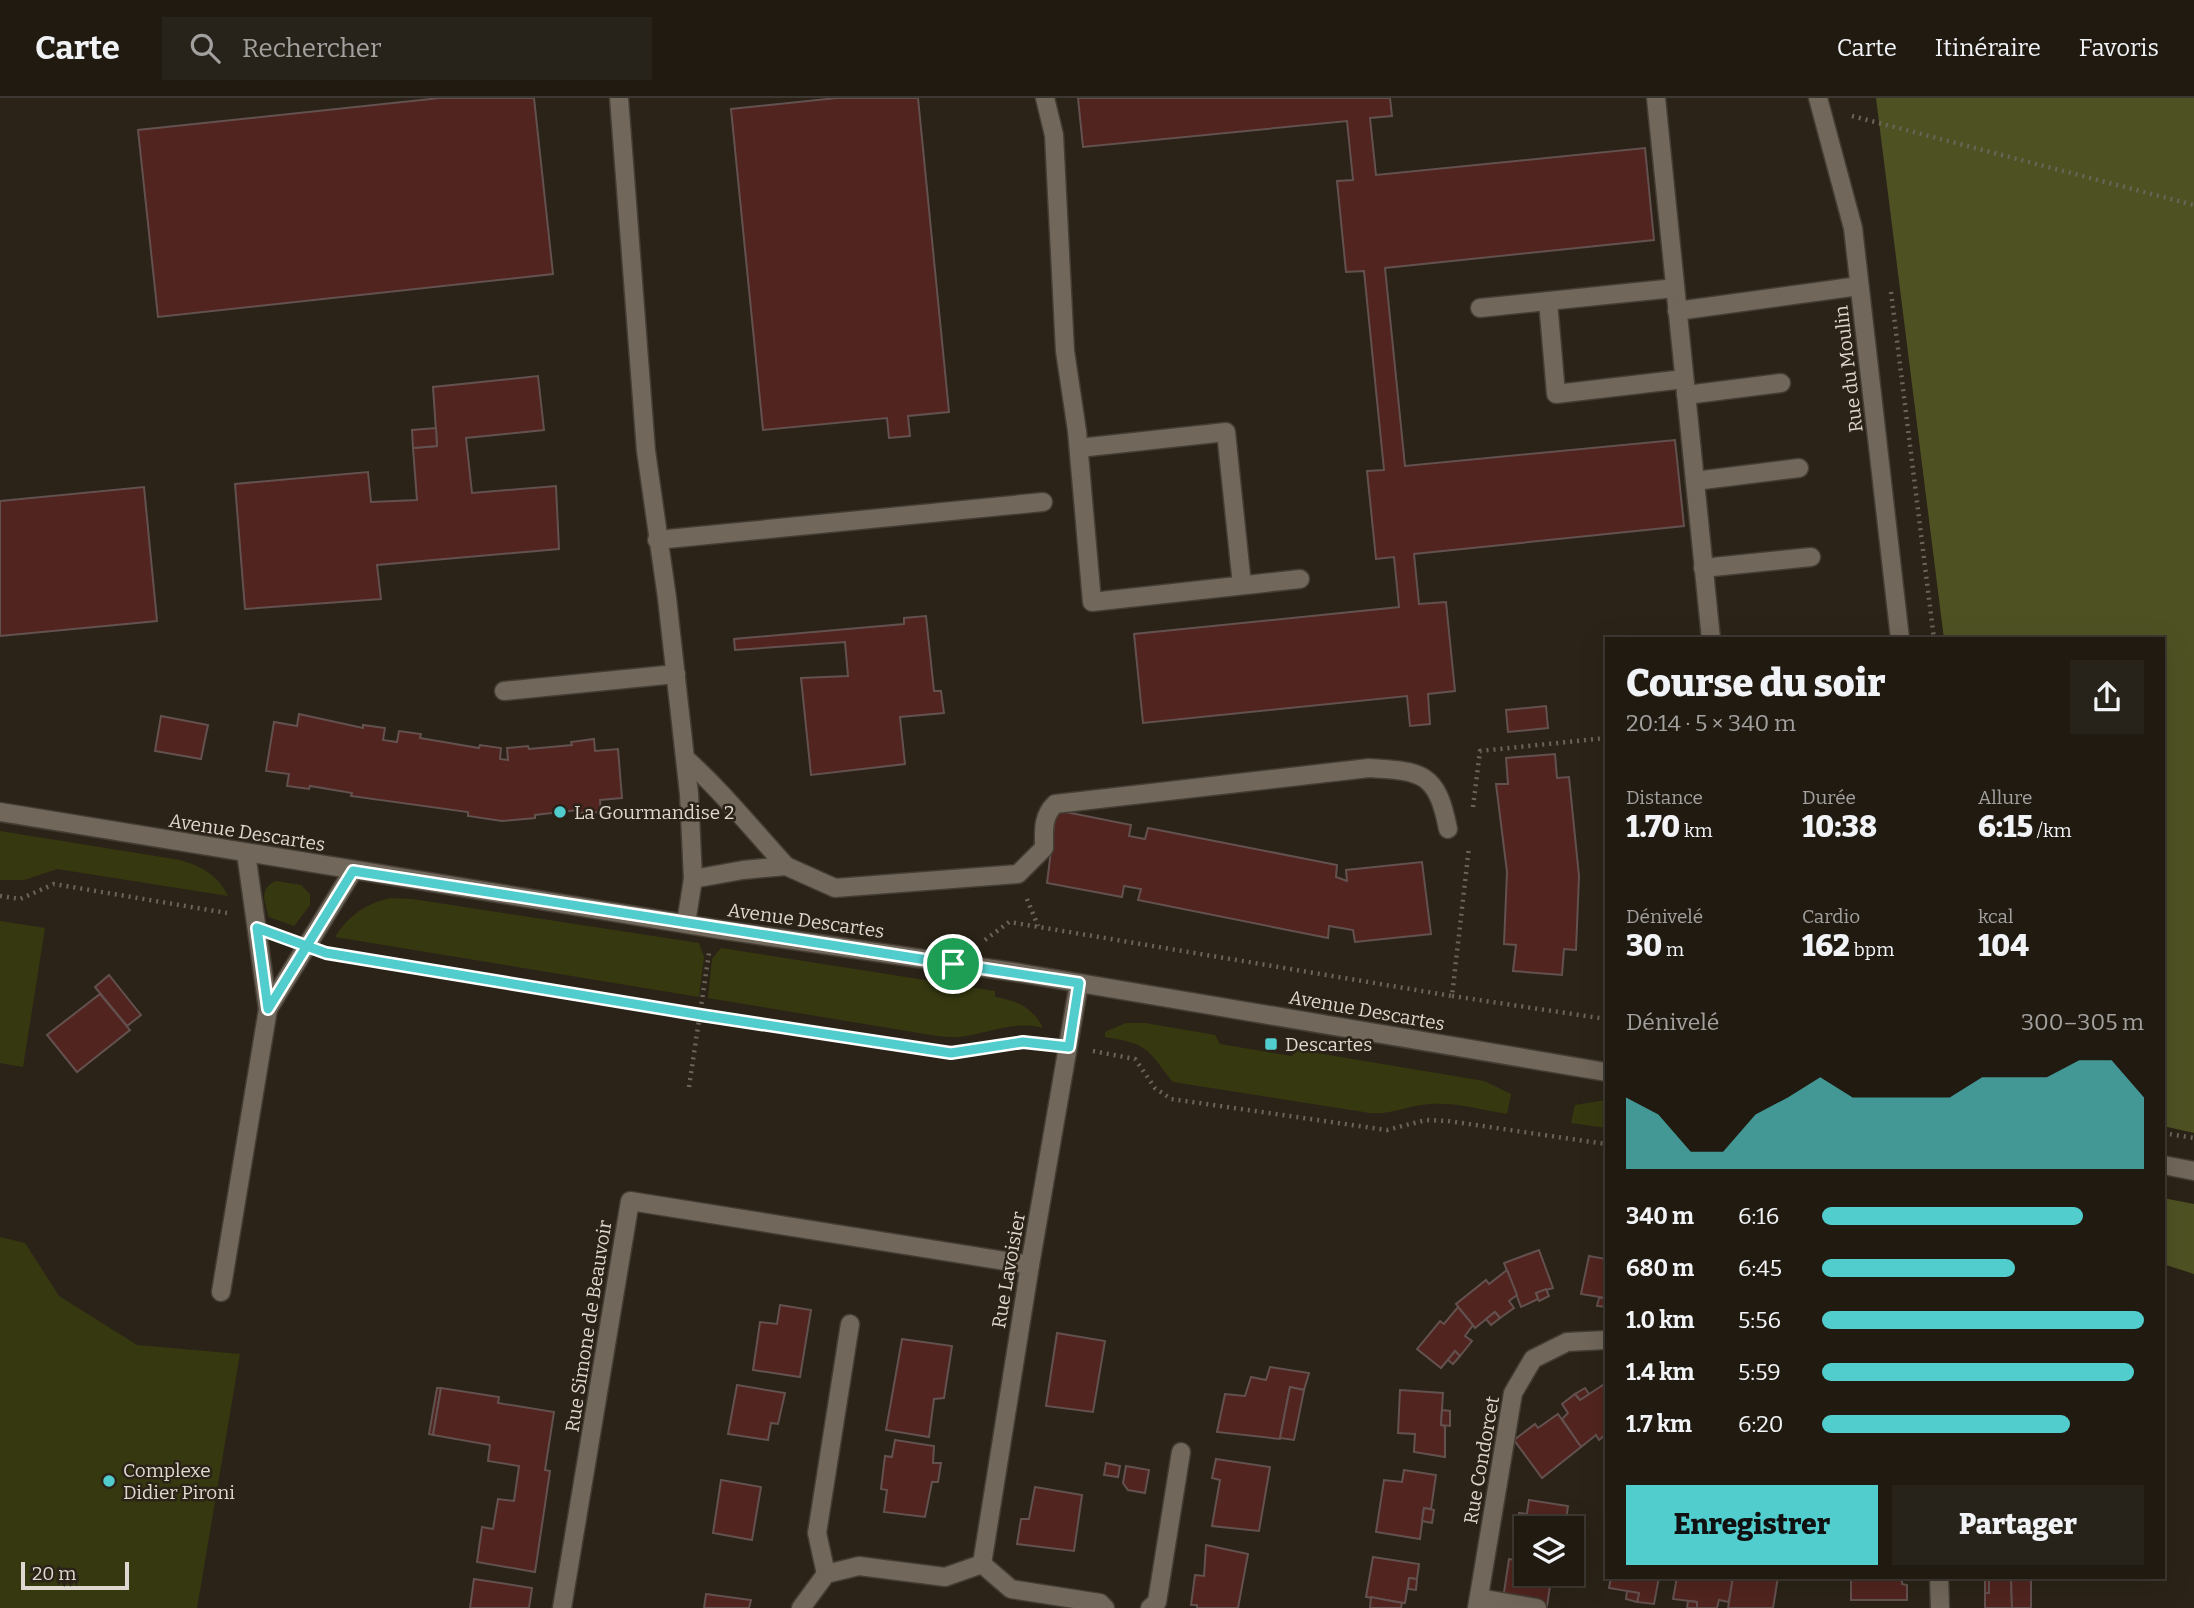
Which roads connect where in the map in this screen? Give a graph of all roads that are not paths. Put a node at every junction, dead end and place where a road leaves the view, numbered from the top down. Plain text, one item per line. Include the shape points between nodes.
1 (619, 98) edge
2 (1045, 98) edge
3 (1656, 98) edge
4 (1818, 98) edge
5 (1859, 286) junction
6 (1675, 288) junction
7 (1548, 302) junction
8 (1480, 308) dead end
9 (1677, 311) junction
10 (1781, 383) dead end
11 (1685, 387) junction
12 (1079, 448) junction
13 (1799, 468) dead end
14 (1695, 481) junction
15 (1043, 502) dead end
16 (657, 540) junction
17 (1811, 557) dead end
18 (1703, 568) junction
19 (1300, 579) dead end
20 (1242, 585) junction
21 (1711, 637) edge
22 (1900, 637) edge
23 (676, 674) junction
24 (504, 691) dead end
25 (685, 759) junction
26 (0, 812) edge
27 (1448, 829) dead end
28 (246, 853) junction
29 (786, 866) junction
30 (353, 871) junction
31 (693, 879) junction
32 (686, 923) junction
33 (1079, 983) junction
34 (268, 1009) junction
35 (1605, 1072) edge
36 (2165, 1165) edge
37 (2194, 1171) edge
38 (1030, 1265) junction
39 (221, 1292) dead end
40 (850, 1324) dead end
41 (1605, 1340) edge
42 (1181, 1452) dead end
43 (982, 1564) junction
44 (826, 1574) junction
45 (1939, 1579) edge
46 (1478, 1603) edge
47 (562, 1608) edge
48 (802, 1608) edge
49 (1105, 1608) edge
50 (1150, 1608) edge
51 (1537, 1608) edge
52 (1940, 1608) edge

1 - 16 street
2 - 12 street via 1054,135 1065,351
3 - 6 street
4 - 5 street, Rue du Moulin via 1853,228
5 - 9 street
5 - 22 street, Rue du Moulin
6 - 7 street
6 - 9 street
7 - 8 street
7 - 11 street via 1556,394
9 - 11 street
10 - 11 street
11 - 14 street
12 - 20 street via 1226,432
12 - 20 street via 1092,602
13 - 14 street
14 - 18 street
15 - 16 street
16 - 23 street
17 - 18 street
18 - 21 street
19 - 20 street
23 - 24 street
23 - 25 street
25 - 29 street via 717,787
25 - 31 street
26 - 28 street, Avenue Descartes
27 - 29 street via 1444,807 1429,780 1408,770 1369,768 1055,804 1044,822 1044,848 1018,874 835,888
28 - 30 street, Avenue Descartes
28 - 34 street
29 - 31 street
30 - 32 street, Avenue Descartes
30 - 34 street
31 - 32 street
32 - 33 street, Avenue Descartes
33 - 35 street, Avenue Descartes
33 - 38 street, Rue Lavoisier
34 - 39 street
36 - 37 street
38 - 43 street, Rue Lavoisier
38 - 47 street, Rue Simone de Beauvoir via 630,1201
40 - 44 street via 817,1533
41 - 46 street, Rue Condorcet via 1567,1342 1533,1359 1513,1393
42 - 50 street via 1157,1602
43 - 44 street via 945,1577 859,1566
43 - 49 street via 1011,1589 1100,1603
44 - 48 street
45 - 52 street
46 - 51 street

